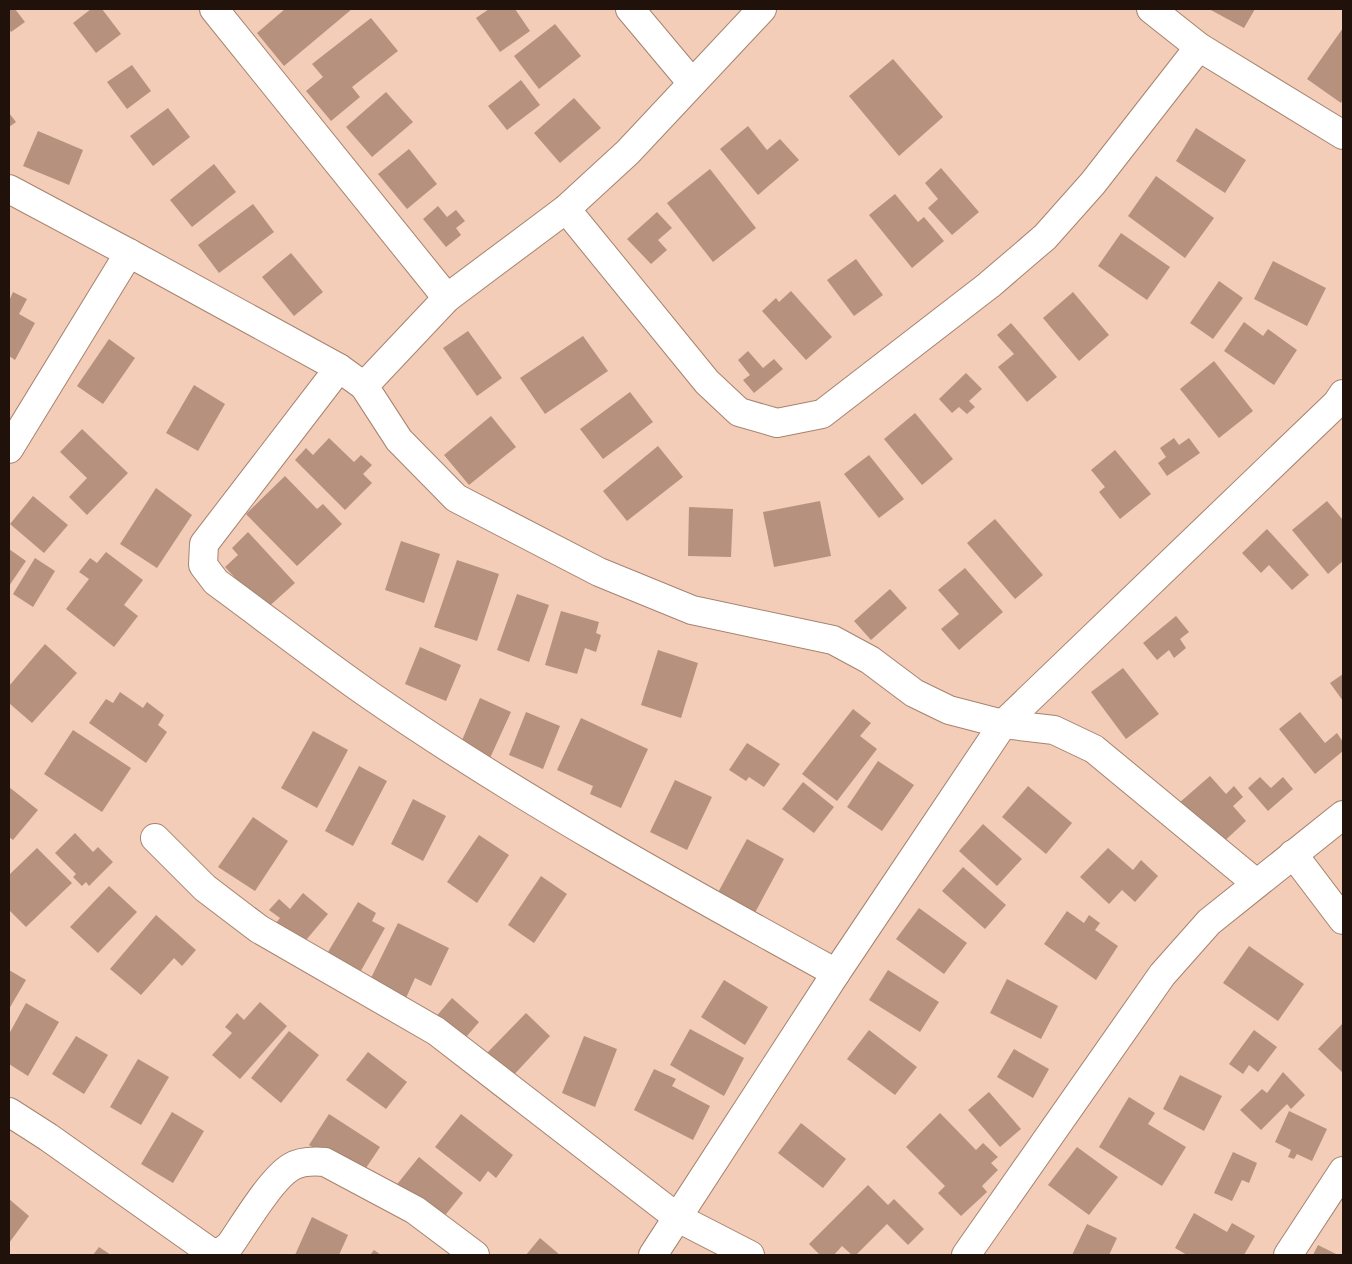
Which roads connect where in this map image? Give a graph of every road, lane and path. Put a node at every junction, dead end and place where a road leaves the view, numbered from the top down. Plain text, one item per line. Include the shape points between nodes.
1 (214, 9) edge
2 (630, 9) edge
3 (762, 9) edge
4 (1151, 9) edge
5 (1199, 47) junction
6 (692, 83) junction
7 (1343, 135) edge
8 (9, 189) edge
9 (566, 209) junction
10 (130, 253) junction
11 (447, 298) junction
12 (339, 368) junction
13 (364, 386) junction
14 (1343, 394) edge
15 (9, 449) edge
16 (1003, 724) junction
17 (1343, 815) edge
18 (155, 838) dead end
19 (1293, 854) junction
20 (1256, 883) junction
21 (1343, 920) edge
22 (836, 973) junction
23 (9, 1112) edge
24 (1343, 1171) edge
25 (678, 1218) junction
26 (475, 1255) edge
27 (653, 1255) edge
28 (750, 1255) edge
29 (966, 1255) edge
30 (1288, 1255) edge

1 - 11 street
2 - 6 street
3 - 6 street
4 - 5 street
5 - 7 street
5 - 9 street via 1094,183 1045,237 822,414 777,423 739,412 707,382
6 - 9 street via 628,152
8 - 10 street
9 - 11 street
10 - 12 street
10 - 15 street
11 - 13 street
12 - 13 street
12 - 22 street via 204,544 203,564 216,582 372,696 502,782 628,858
13 - 16 street via 398,440 456,498 599,572 692,610 833,640 870,660 914,693 948,710
14 - 16 street
16 - 20 street via 1054,730 1094,749
16 - 22 street
17 - 19 street
18 - 25 street via 206,888 259,929 436,1031
19 - 20 street
19 - 21 street
20 - 29 street via 1209,922 1162,974
22 - 25 street
23 - 26 street via 48,1136 209,1251 220,1253 230,1245 276,1180 291,1167 309,1161 325,1162 415,1210
24 - 30 street
25 - 27 street
25 - 28 street

